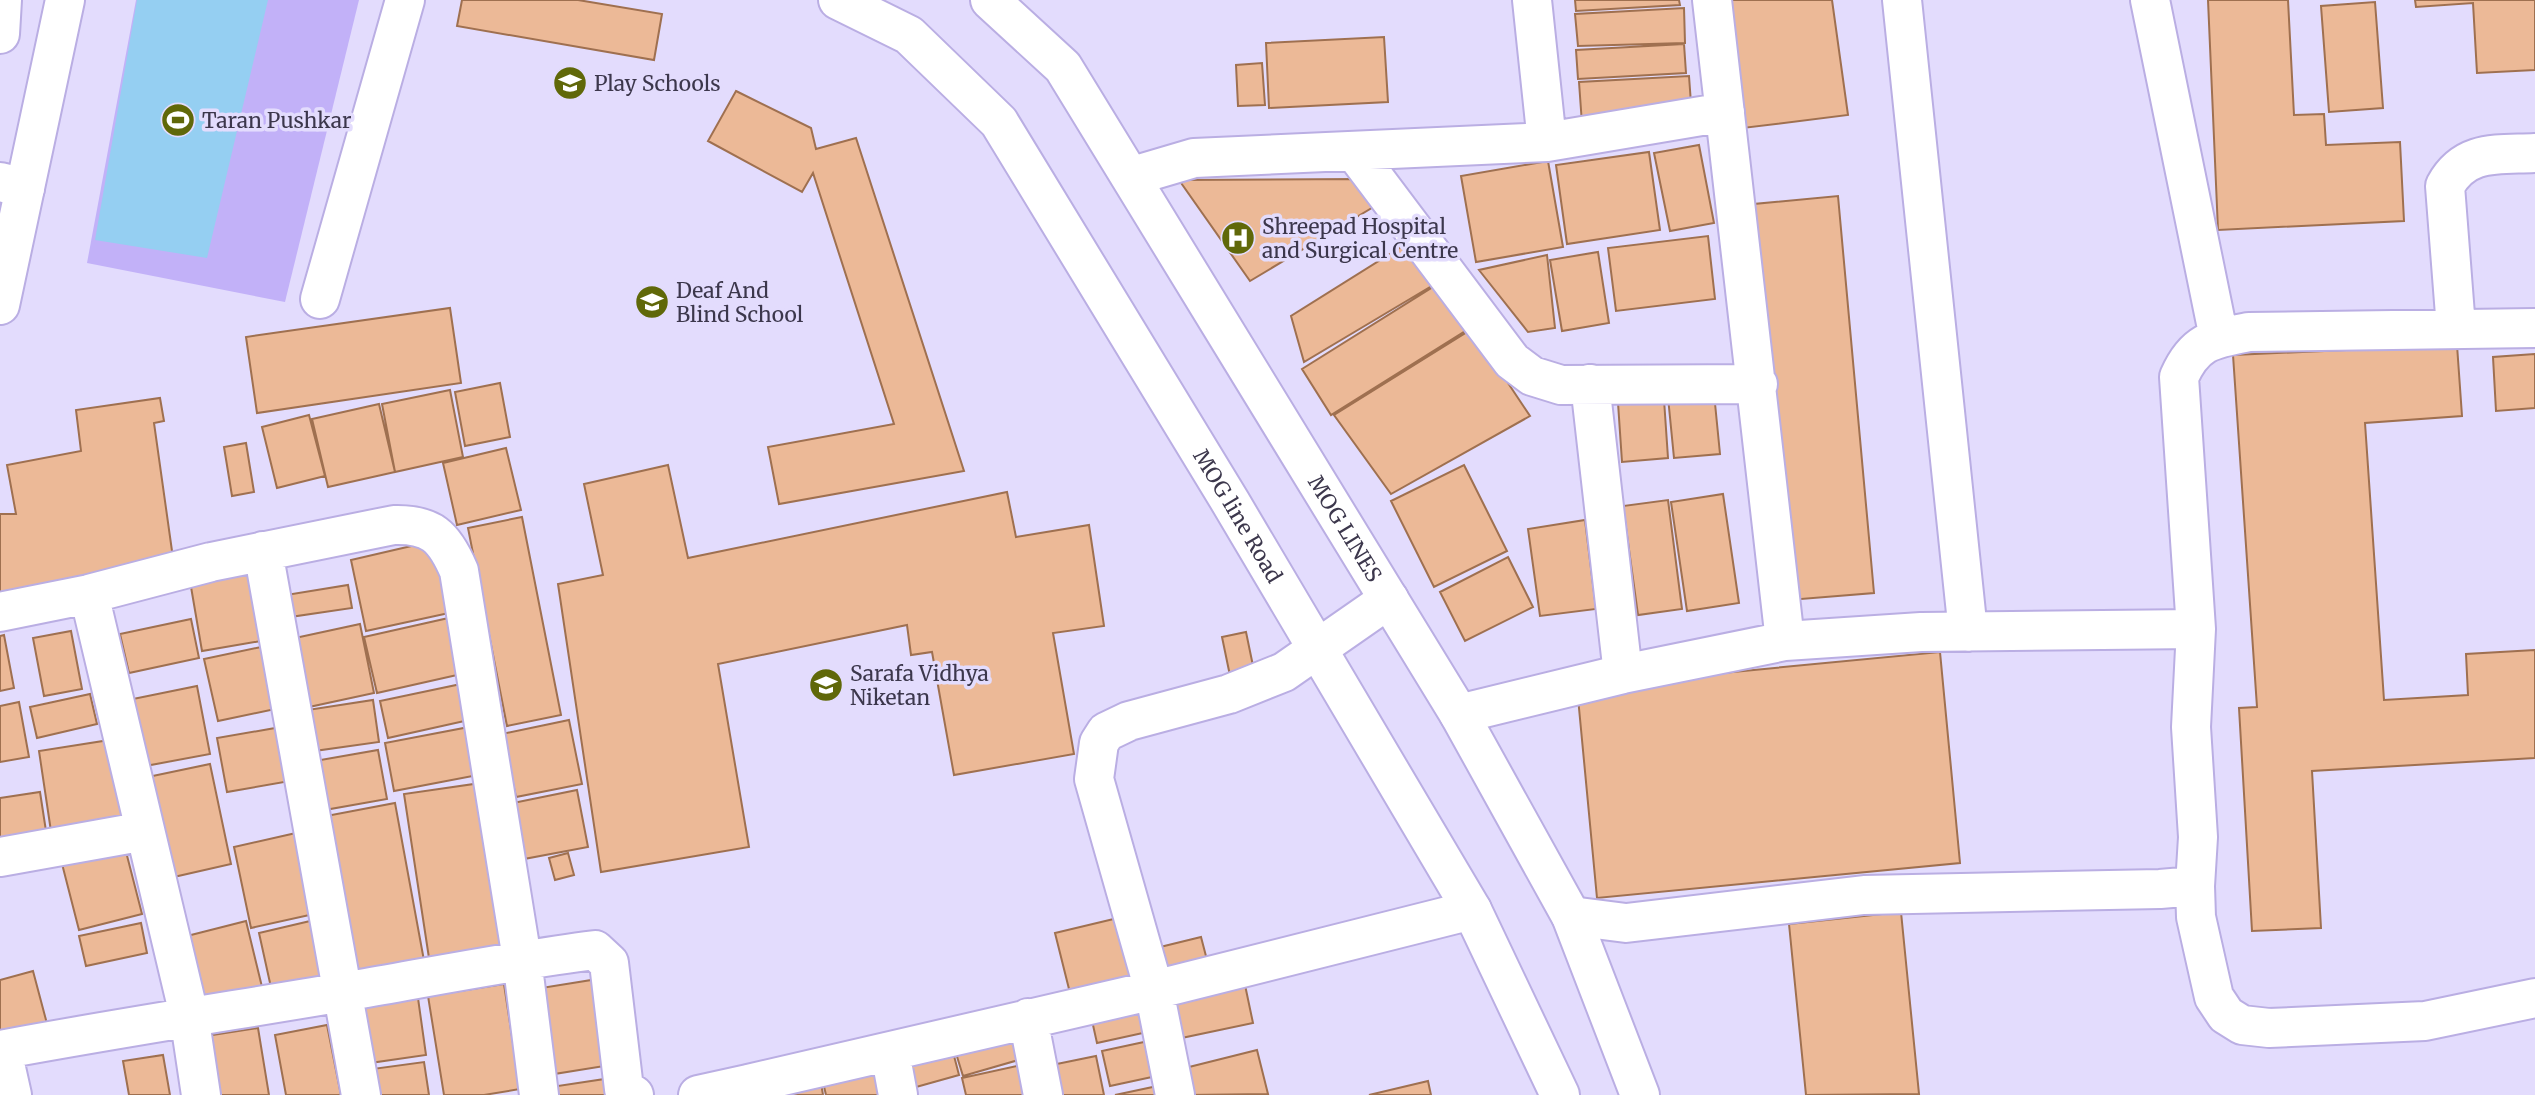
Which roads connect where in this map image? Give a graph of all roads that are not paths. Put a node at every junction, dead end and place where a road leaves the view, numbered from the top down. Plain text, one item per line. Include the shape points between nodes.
1 (2, 0) edge
2 (65, 0) edge
3 (405, 0) edge
4 (838, 0) edge
5 (990, 0) edge
6 (1532, 0) edge
7 (1712, 0) edge
8 (1902, 0) edge
9 (2150, 0) edge
10 (0, 34) edge
11 (1725, 112) junction
12 (1547, 142) junction
13 (1354, 151) junction
14 (2535, 153) edge
15 (1133, 176) junction
16 (13, 185) edge
17 (320, 299) dead end
18 (0, 305) edge
19 (2456, 328) junction
20 (2535, 328) edge
21 (2219, 338) junction
22 (1590, 384) junction
23 (1758, 384) junction
24 (263, 551) junction
25 (89, 594) junction
26 (1389, 599) junction
27 (0, 612) edge
28 (2196, 629) junction
29 (1968, 632) junction
30 (1785, 641) junction
31 (1316, 647) junction
32 (1623, 674) junction
33 (1459, 714) junction
34 (145, 831) junction
35 (0, 857) edge
36 (2195, 886) junction
37 (1472, 910) junction
38 (1571, 916) junction
39 (522, 959) junction
40 (1154, 990) junction
41 (345, 992) junction
42 (2535, 998) edge
43 (189, 1015) junction
44 (1028, 1018) junction
45 (1, 1050) edge
46 (890, 1052) junction
47 (749, 1089) edge
48 (12, 1095) edge
49 (201, 1095) edge
50 (361, 1095) edge
51 (539, 1095) edge
52 (634, 1095) edge
53 (698, 1095) edge
54 (898, 1095) edge
55 (1043, 1095) edge
56 (1175, 1095) edge
57 (1560, 1095) edge
58 (1640, 1095) edge

1 - 10 street
2 - 16 street
3 - 17 street
4 - 31 street, MOG line Road via 909,35 999,122
5 - 15 street, MOG LINES via 1063,67
6 - 12 street
7 - 11 street
8 - 29 street
9 - 21 street
11 - 12 street
11 - 23 street
12 - 13 street
13 - 15 street via 1194,158
13 - 22 street via 1512,361 1532,376 1561,385
14 - 19 street via 2468,159 2453,171 2445,186
15 - 26 street, MOG LINES
16 - 18 street
19 - 20 street
19 - 21 street via 2249,332
21 - 28 street via 2190,354 2179,377
22 - 23 street
22 - 32 street
23 - 30 street
24 - 25 street
24 - 39 street via 418,524 437,536 451,554 461,583
24 - 41 street
25 - 27 street
25 - 34 street
26 - 31 street
26 - 33 street, MOG LINES
28 - 29 street
28 - 36 street via 2191,727 2198,837
29 - 30 street
30 - 32 street
31 - 37 street, MOG line Road
31 - 40 street via 1264,681 1129,721 1106,732 1099,743 1094,779
32 - 33 street
33 - 38 street, MOG LINES
34 - 35 street
34 - 43 street
36 - 38 street via 1864,895 1626,923
36 - 42 street via 2196,918 2214,997 2225,1015 2242,1025 2269,1028 2425,1021
37 - 40 street
37 - 57 street, MOG line Road
38 - 58 street, MOG LINES
39 - 41 street
39 - 51 street
39 - 52 street via 595,950 609,963 624,1089
40 - 44 street
40 - 56 street
41 - 43 street
41 - 50 street
43 - 45 street
43 - 49 street
44 - 46 street
44 - 55 street
45 - 48 street
46 - 47 street
46 - 54 street
47 - 53 street

